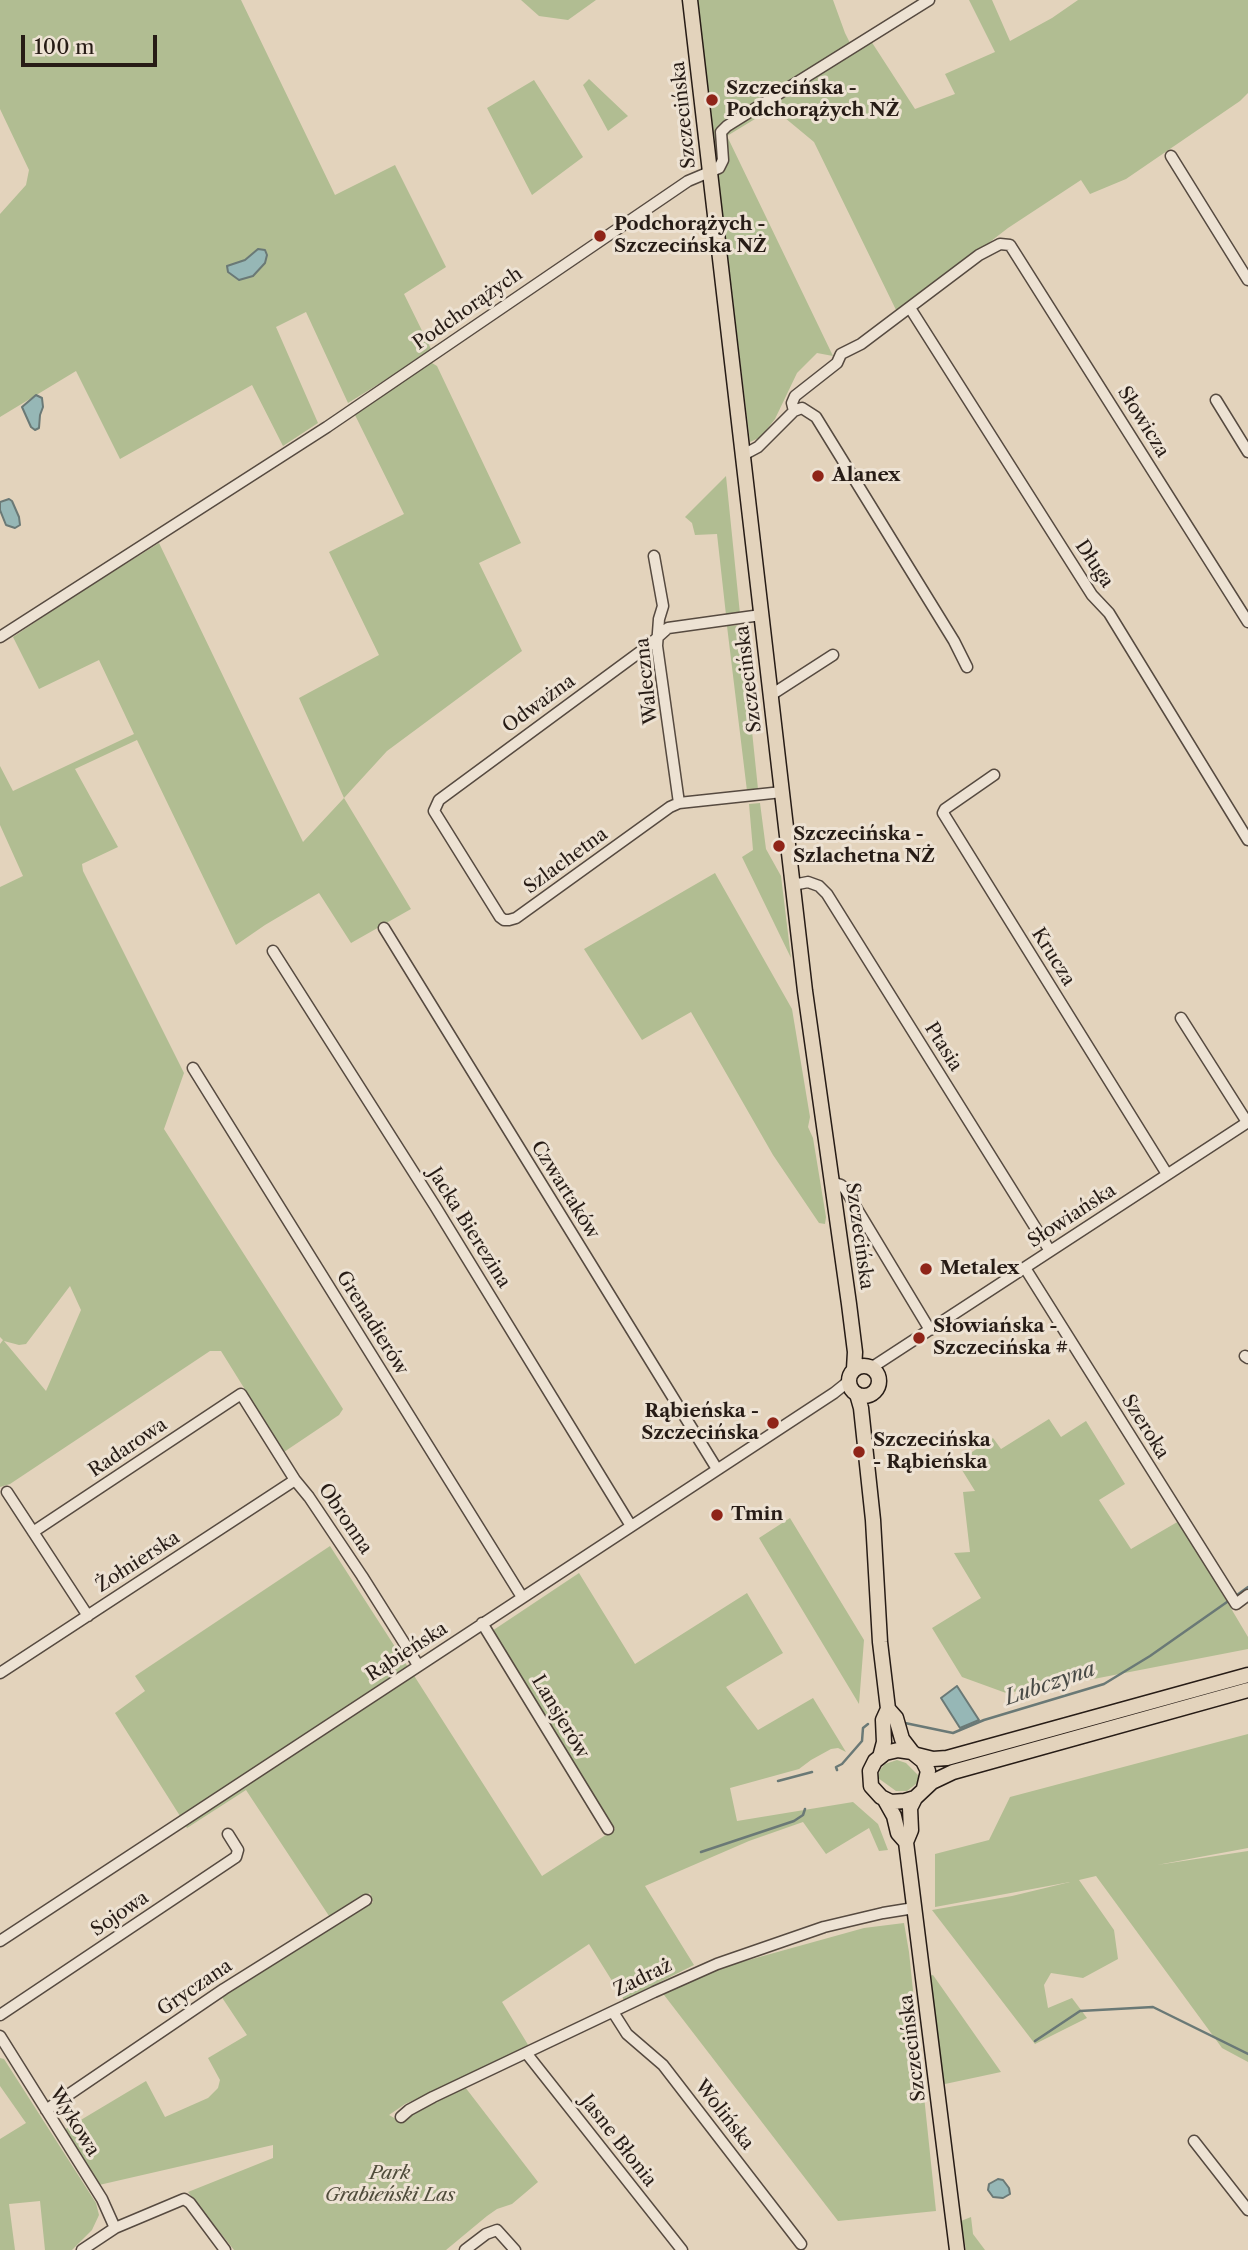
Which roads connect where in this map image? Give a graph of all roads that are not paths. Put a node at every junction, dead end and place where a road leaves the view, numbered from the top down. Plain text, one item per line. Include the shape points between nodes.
1 (690, 0) edge
2 (929, 0) edge
3 (1171, 156) dead end
4 (710, 172) junction
5 (1248, 280) edge
6 (910, 308) junction
7 (1216, 400) dead end
8 (794, 411) junction
9 (1248, 452) edge
10 (743, 455) junction
11 (654, 556) dead end
12 (761, 615) junction
13 (1248, 622) edge
14 (659, 635) junction
15 (0, 637) edge
16 (834, 655) dead end
17 (967, 667) dead end
18 (771, 695) junction
19 (994, 775) dead end
20 (782, 792) junction
21 (439, 800) joint
22 (680, 803) junction
23 (1248, 841) edge
24 (793, 885) junction
25 (384, 928) dead end
26 (273, 951) dead end
27 (1181, 1018) dead end
28 (192, 1068) dead end
29 (1247, 1122) edge
30 (1167, 1174) junction
31 (831, 1182) junction
32 (1050, 1251) junction
33 (1025, 1268) junction
34 (930, 1330) junction
35 (863, 1381) junction
36 (241, 1394) joint
37 (717, 1469) junction
38 (295, 1480) junction
39 (7, 1492) dead end
40 (631, 1526) junction
41 (33, 1532) junction
42 (1248, 1595) edge
43 (522, 1597) junction
44 (88, 1616) junction
45 (482, 1623) junction
46 (418, 1665) junction
47 (0, 1673) edge
48 (1248, 1675) edge
49 (1248, 1690) edge
50 (888, 1709) junction
51 (914, 1754) junction
52 (880, 1757) junction
53 (920, 1793) junction
54 (885, 1800) junction
55 (608, 1829) dead end
56 (228, 1834) dead end
57 (906, 1842) junction
58 (366, 1900) dead end
59 (914, 1908) junction
60 (0, 1941) edge
61 (613, 2012) junction
62 (0, 2015) edge
63 (0, 2036) edge
64 (527, 2054) junction
65 (46, 2110) junction
66 (401, 2117) dead end
67 (1194, 2141) dead end
68 (1248, 2210) edge
69 (115, 2228) junction
70 (801, 2244) dead end
71 (99, 2245) edge
72 (82, 2250) edge
73 (226, 2250) edge
74 (465, 2250) edge
75 (515, 2250) edge
76 (682, 2250) edge
77 (957, 2250) edge

1 - 4 main road, Szczecińska
2 - 4 street via 727,126 721,132 723,163
3 - 5 street
4 - 10 main road, Szczecińska
4 - 15 street, Podchorążych via 688,181 327,427
6 - 8 street via 841,354 837,363 795,396
6 - 13 street, Słowicza via 979,255 1000,244 1013,247
6 - 23 street, Długa via 1092,595 1109,613
7 - 9 street
8 - 10 street via 758,447
8 - 17 street via 802,408 816,417
10 - 12 main road, Szczecińska
11 - 14 street, Waleczna via 663,606
12 - 14 street via 673,627
12 - 18 main road, Szczecińska
14 - 21 street, Odważna
14 - 22 street, Waleczna
16 - 18 street
18 - 20 main road, Szczecińska
19 - 30 street, Krucza via 943,814
20 - 22 street, Szlachetna
20 - 24 main road, Szczecińska
21 - 22 street, Szlachetna via 434,811 437,818 504,920 516,918
24 - 31 main road, Szczecińska
24 - 32 street, Ptasia via 808,883 827,894
25 - 37 street, Czwartaków
26 - 40 street, Jacka Bierezina
27 - 29 street
28 - 43 street, Grenadierów
29 - 30 street, Słowiańska
30 - 32 street, Słowiańska
31 - 34 street via 845,1189
31 - 35 main road, Szczecińska
32 - 33 street, Słowiańska
33 - 34 street, Słowiańska
33 - 42 street, Szeroka via 1236,1604
34 - 35 street, Słowiańska
35 - 37 street, Rąbieńska via 834,1393
35 - 50 main road, Szczecińska
36 - 38 street, Obronna
36 - 41 street, Radarowa
37 - 40 street, Rąbieńska
38 - 44 street, Żołnierska
38 - 46 street, Obronna
39 - 41 street
40 - 43 street, Rąbieńska
41 - 44 street
43 - 45 street, Rąbieńska
44 - 47 street, Żołnierska
45 - 46 street, Rąbieńska
45 - 55 street, Lansjerów
46 - 60 street, Rąbieńska
48 - 51 main road via 947,1758
49 - 53 main road via 953,1772
50 - 51 main road, Szczecińska
50 - 52 main road, Szczecińska via 883,1717
51 - 52 main road via 891,1751
51 - 53 main road via 928,1771
52 - 54 main road via 872,1766 869,1781
53 - 54 main road via 898,1802
53 - 57 main road, Szczecińska via 910,1808 911,1830
54 - 57 main road, Szczecińska
56 - 62 street, Sojowa via 238,1850 236,1857
57 - 59 main road, Szczecińska
58 - 65 street, Gryczana via 224,1989
59 - 61 street, Zadraż via 824,1927 758,1949
59 - 77 main road, Szczecińska
61 - 64 street, Zadraż
61 - 70 street, Wolińska via 627,2034 663,2064
63 - 65 street, Wykowa
64 - 66 street, Zadraż via 409,2109
64 - 76 street, Jasne Błonia
65 - 69 street, Wykowa
67 - 68 street
69 - 71 street
69 - 73 street via 184,2199
71 - 72 street
74 - 75 street via 497,2230

